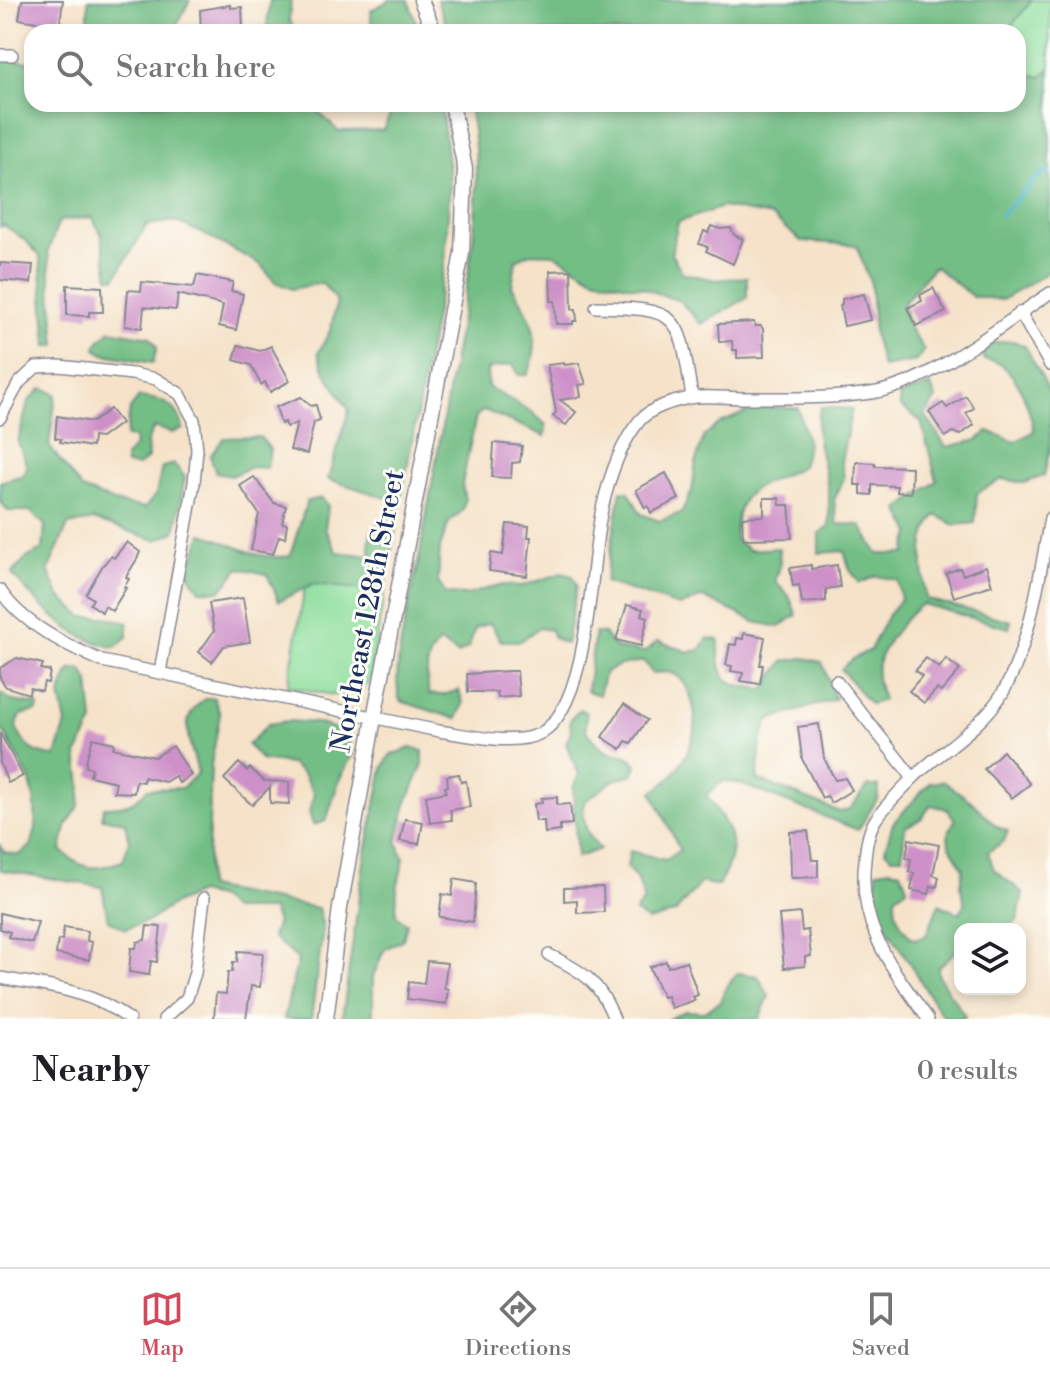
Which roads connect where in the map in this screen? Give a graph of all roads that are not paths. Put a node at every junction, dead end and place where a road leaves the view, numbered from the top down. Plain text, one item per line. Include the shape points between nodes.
1 (421, 0) edge
2 (431, 24) edge
3 (454, 112) edge
4 (1050, 293) edge
5 (596, 307) dead end
6 (1020, 312) junction
7 (1050, 365) edge
8 (692, 397) junction
9 (0, 418) edge
10 (1050, 518) edge
11 (0, 590) edge
12 (4, 605) edge
13 (160, 672) junction
14 (836, 681) dead end
15 (374, 718) junction
16 (913, 778) junction
17 (204, 898) dead end
18 (549, 955) dead end
19 (0, 978) edge
20 (129, 1019) edge
21 (164, 1019) edge
22 (326, 1019) edge
23 (614, 1019) edge
24 (928, 1019) edge

1 - 2 street
3 - 15 street, Northeast 128th Street via 465,169 462,253
4 - 6 street
5 - 8 street via 645,308 663,313 675,324 684,345
6 - 7 street
6 - 8 street via 907,384 871,393
8 - 15 street via 643,417 619,453 601,509 577,671 555,720 541,733 492,739
9 - 13 street via 19,383 36,367 156,379 180,394 194,420 197,450
10 - 16 street via 1030,617 1001,695
11 - 12 street
12 - 13 street via 96,658
13 - 15 street
14 - 16 street
15 - 22 street, Northeast 128th Street
16 - 24 street via 876,820 867,841 865,909 887,962
17 - 21 street via 187,998
18 - 23 street via 590,979
19 - 20 street via 97,998

